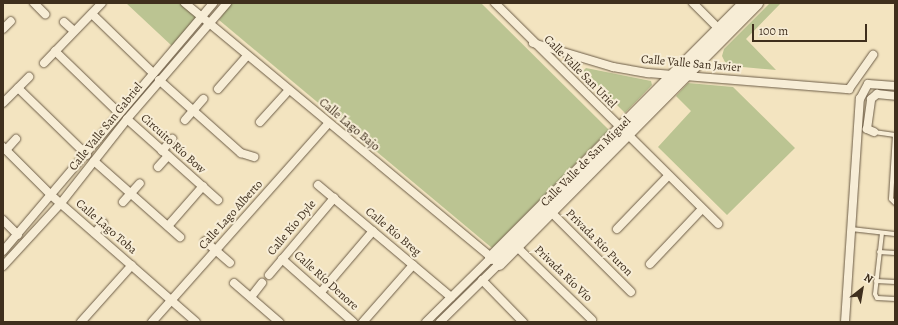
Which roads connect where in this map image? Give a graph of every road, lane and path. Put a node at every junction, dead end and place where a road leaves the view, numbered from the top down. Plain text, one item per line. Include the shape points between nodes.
1 (34, 3) edge
2 (102, 3) edge
3 (185, 3) edge
4 (213, 3) edge
5 (227, 3) edge
6 (495, 3) edge
7 (693, 3) edge
8 (745, 3) edge
9 (757, 3) edge
10 (45, 14) dead end
11 (92, 14) junction
12 (202, 18) junction
13 (11, 21) dead end
14 (64, 22) dead end
15 (210, 24) junction
16 (3, 29) edge
17 (74, 31) junction
18 (723, 32) junction
19 (533, 43) junction
20 (55, 51) junction
21 (873, 55) dead end
22 (247, 56) junction
23 (44, 63) dead end
24 (153, 73) junction
25 (672, 76) junction
26 (686, 76) junction
27 (30, 77) dead end
28 (159, 80) junction
29 (895, 86) edge
30 (18, 88) junction
31 (218, 89) dead end
32 (288, 90) junction
33 (895, 96) edge
34 (203, 99) dead end
35 (3, 103) edge
36 (193, 110) junction
37 (119, 113) junction
38 (127, 119) junction
39 (185, 120) dead end
40 (260, 122) dead end
41 (328, 124) junction
42 (623, 132) junction
43 (874, 132) joint
44 (895, 135) edge
45 (16, 139) dead end
46 (172, 139) dead end
47 (4, 148) edge
48 (165, 153) junction
49 (894, 154) edge
50 (87, 155) junction
51 (254, 157) dead end
52 (94, 161) junction
53 (158, 167) dead end
54 (668, 176) junction
55 (894, 180) edge
56 (140, 183) dead end
57 (318, 185) dead end
58 (203, 186) junction
59 (132, 193) junction
60 (52, 196) junction
61 (334, 198) junction
62 (218, 200) dead end
63 (123, 202) dead end
64 (61, 203) junction
65 (895, 203) edge
66 (702, 209) junction
67 (551, 212) junction
68 (3, 220) edge
69 (103, 223) dead end
70 (718, 224) dead end
71 (168, 226) junction
72 (851, 229) junction
73 (617, 230) dead end
74 (373, 231) junction
75 (95, 233) junction
76 (882, 233) junction
77 (895, 234) edge
78 (18, 235) junction
79 (180, 237) dead end
80 (204, 241) dead end
81 (516, 246) junction
82 (216, 250) junction
83 (3, 251) edge
84 (879, 252) junction
85 (895, 253) edge
86 (282, 259) junction
87 (495, 261) junction
88 (230, 262) dead end
89 (650, 264) dead end
90 (132, 265) junction
91 (413, 265) junction
92 (3, 266) edge
93 (269, 275) dead end
94 (482, 280) junction
95 (876, 280) junction
96 (895, 282) edge
97 (234, 283) dead end
98 (262, 283) dead end
99 (321, 292) junction
100 (630, 292) dead end
101 (251, 297) junction
102 (451, 297) junction
103 (895, 299) edge
104 (172, 300) junction
105 (444, 320) edge
106 (592, 320) dead end
107 (81, 322) edge
108 (152, 322) edge
109 (196, 322) edge
110 (279, 322) edge
111 (354, 322) edge
112 (363, 322) edge
113 (426, 322) edge
114 (523, 322) edge
115 (844, 322) edge

1 - 10 street
2 - 11 street
3 - 12 street, Calle Lago Bajo
4 - 12 street, Calle Valle San Gabriel
5 - 15 street, Calle Valle San Gabriel
6 - 19 street, Calle Valle San Uriel
7 - 18 street
8 - 18 street, Calle Valle de San Miguel
9 - 18 street, Calle Valle de San Miguel
11 - 17 street
11 - 24 street
12 - 15 street, Calle Lago Bajo
12 - 24 street, Calle Valle San Gabriel
13 - 16 street
14 - 17 street
15 - 22 street, Calle Lago Bajo
15 - 28 street, Calle Valle San Gabriel
17 - 20 street
18 - 25 street, Calle Valle de San Miguel
18 - 26 street, Calle Valle de San Miguel
19 - 25 street, Calle Valle San Javier via 613,67
19 - 42 street, Calle Valle San Uriel
20 - 23 street
20 - 37 street
21 - 26 street, Calle Valle San Javier via 849,89
22 - 31 street
22 - 32 street, Calle Lago Bajo
24 - 37 street, Calle Valle San Gabriel
25 - 26 street, Calle Valle San Javier
25 - 42 street, Calle Valle de San Miguel
26 - 42 street, Calle Valle de San Miguel
27 - 30 street
28 - 36 street
28 - 38 street, Calle Valle San Gabriel
29 - 72 street via 868,84 864,87
30 - 35 street
30 - 50 street
32 - 40 street
32 - 41 street, Calle Lago Bajo
33 - 43 street via 877,94 871,100 867,129
34 - 36 street
36 - 39 street
36 - 51 street via 241,153
37 - 50 street, Calle Valle San Gabriel
38 - 48 street, Circuito Río Bow
38 - 52 street, Calle Valle San Gabriel
41 - 82 street, Calle Lago Alberto
41 - 87 street, Calle Lago Bajo
42 - 54 street, Calle Valle San Uriel
42 - 67 street, Calle Valle de San Miguel
42 - 87 street, Calle Valle de San Miguel
43 - 44 lane
44 - 49 lane
45 - 47 street
46 - 48 street
47 - 60 street, Calle Lago Toba
48 - 53 street
48 - 58 street, Circuito Río Bow
49 - 55 lane
50 - 60 street, Calle Valle San Gabriel
52 - 59 street
52 - 64 street, Calle Valle San Gabriel
54 - 66 street, Calle Valle San Uriel
54 - 73 street
55 - 65 lane via 891,199
56 - 59 street
57 - 61 street, Calle Río Breg
58 - 62 street, Circuito Río Bow
58 - 71 street, Circuito Río Bow
59 - 63 street
59 - 71 street
60 - 64 street, Calle Lago Toba
60 - 78 street, Calle Valle San Gabriel
61 - 74 street, Calle Río Breg
61 - 86 street, Calle Río Dyle
64 - 75 street, Calle Lago Toba
64 - 92 street, Calle Valle San Gabriel
66 - 70 street, Calle Valle San Uriel
66 - 89 street
67 - 81 street, Calle Valle de San Miguel
67 - 100 street, Privada Río Puron
68 - 78 street
69 - 75 street
71 - 79 street
72 - 76 lane
72 - 115 street
74 - 91 street, Calle Río Breg
74 - 99 street
75 - 90 street, Calle Lago Toba
76 - 77 lane
76 - 84 lane
78 - 83 street, Calle Valle San Gabriel
80 - 82 street
81 - 87 street, Calle Valle de San Miguel
81 - 106 street, Privada Río Vío
82 - 88 street
82 - 104 street, Calle Lago Alberto
84 - 85 lane
84 - 95 lane
86 - 93 street, Calle Río Dyle
86 - 99 street, Calle Río Denore
87 - 94 street, Calle Valle de San Miguel
87 - 102 street, Calle Valle de San Miguel
90 - 104 street, Calle Lago Toba
90 - 107 street
91 - 102 street, Calle Río Breg
91 - 112 street
94 - 105 street, Calle Valle de San Miguel
94 - 114 street
95 - 96 lane
95 - 103 lane via 877,298
97 - 101 street
98 - 101 street
99 - 111 street, Calle Río Denore
101 - 110 street
102 - 113 street, Calle Valle de San Miguel
104 - 108 street, Calle Lago Alberto
104 - 109 street, Calle Lago Toba

